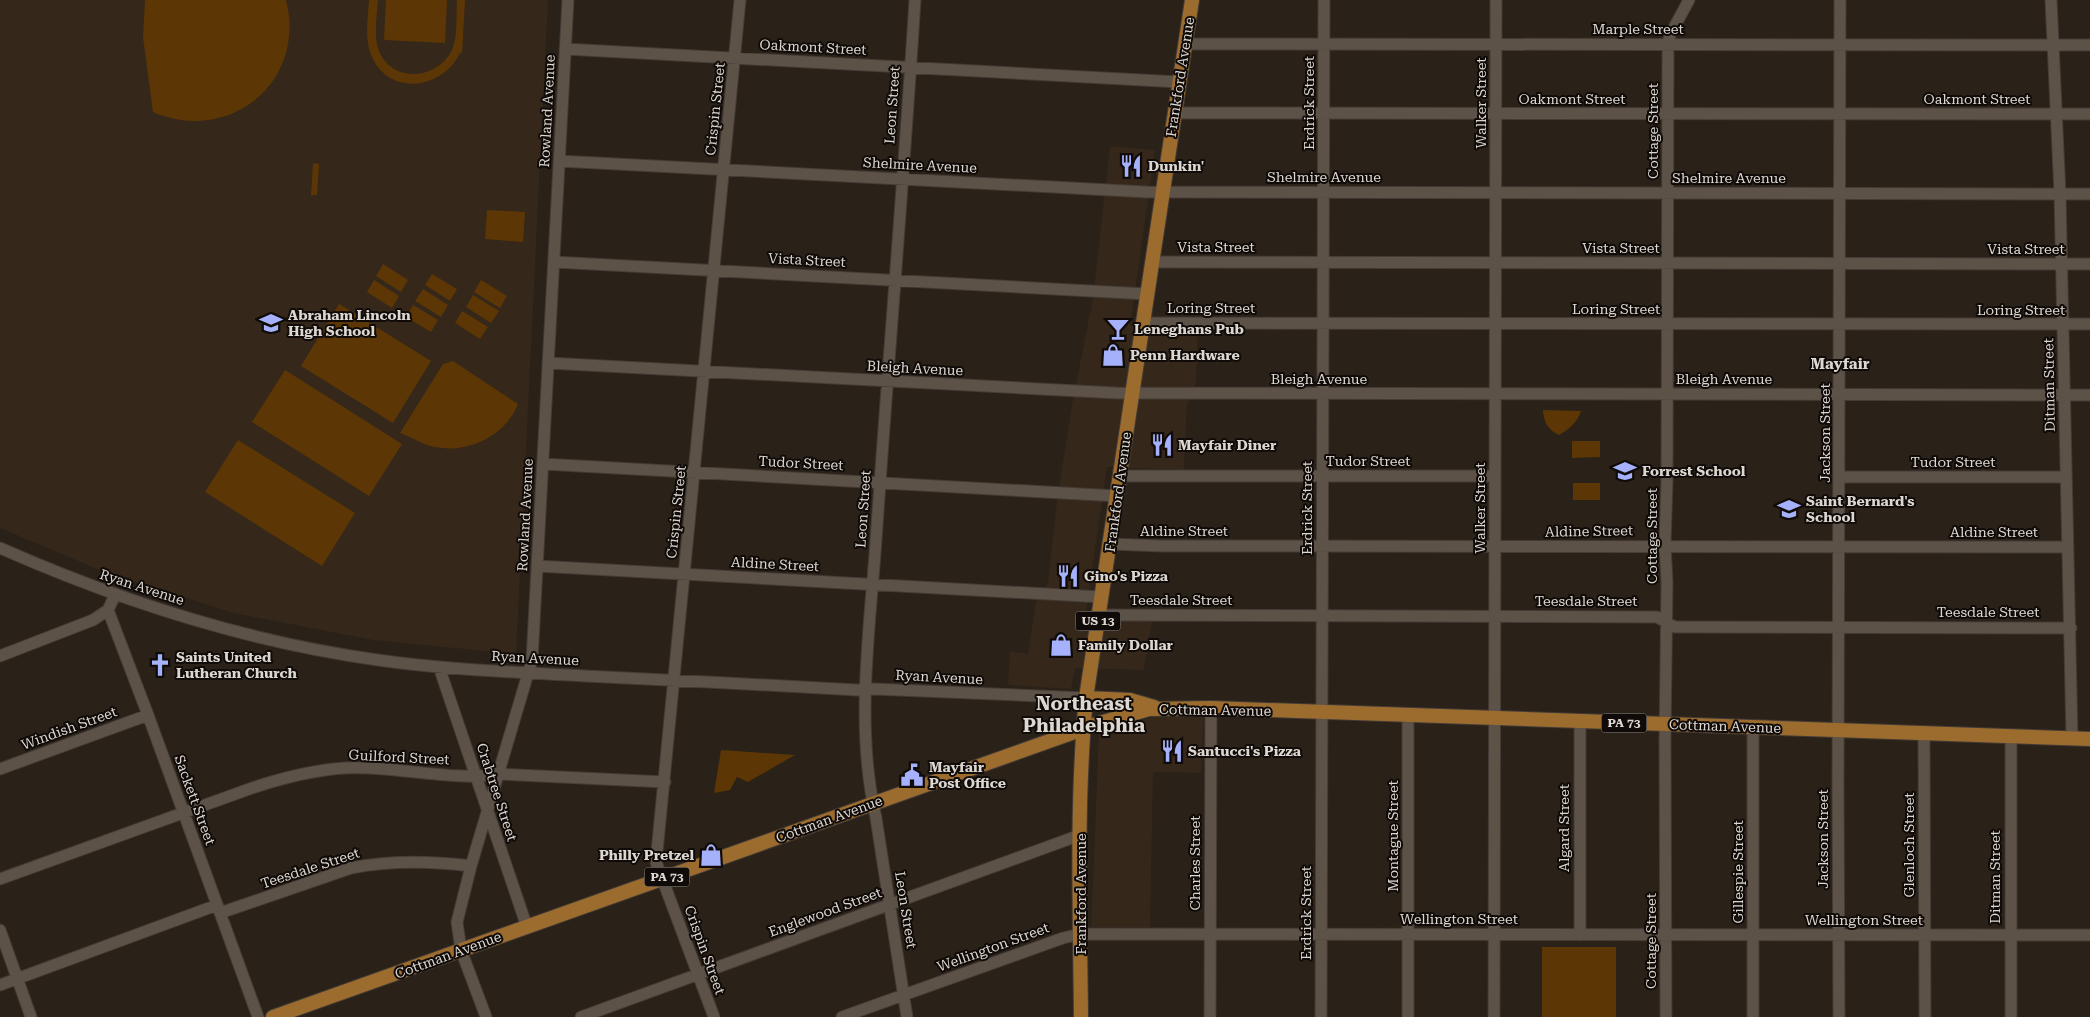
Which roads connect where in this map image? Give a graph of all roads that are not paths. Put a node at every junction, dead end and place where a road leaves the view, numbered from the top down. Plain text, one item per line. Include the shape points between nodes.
1 (568, 0) edge
2 (740, 0) edge
3 (914, 0) edge
4 (1192, 0) edge
5 (1324, 0) edge
6 (1496, 0) edge
7 (1689, 0) edge
8 (1840, 0) edge
9 (2051, 0) edge
10 (1185, 44) junction
11 (1324, 44) junction
12 (1496, 44) junction
13 (1668, 44) junction
14 (1840, 44) junction
15 (2053, 45) junction
16 (2090, 45) edge
17 (565, 49) junction
18 (735, 58) junction
19 (909, 68) junction
20 (1179, 82) junction
21 (1175, 113) junction
22 (1323, 113) junction
23 (1496, 114) junction
24 (1668, 114) junction
25 (1840, 114) junction
26 (2056, 114) junction
27 (2090, 114) edge
28 (559, 160) junction
29 (724, 169) junction
30 (902, 179) junction
31 (1163, 192) junction
32 (1323, 192) junction
33 (1496, 193) junction
34 (1668, 193) junction
35 (1840, 193) junction
36 (2060, 194) junction
37 (2090, 194) edge
38 (554, 262) junction
39 (1152, 262) junction
40 (1323, 262) junction
41 (1496, 263) junction
42 (1668, 264) junction
43 (1840, 264) junction
44 (2061, 264) junction
45 (2090, 264) edge
46 (714, 270) junction
47 (894, 280) junction
48 (1147, 294) junction
49 (1143, 323) junction
50 (1323, 324) junction
51 (1495, 324) junction
52 (2063, 324) junction
53 (2090, 324) edge
54 (1667, 325) junction
55 (1840, 325) junction
56 (548, 363) junction
57 (704, 371) junction
58 (887, 381) junction
59 (1132, 394) junction
60 (1322, 394) junction
61 (1495, 394) junction
62 (1668, 394) junction
63 (1840, 394) junction
64 (2065, 395) junction
65 (2090, 395) edge
66 (543, 464) junction
67 (694, 473) junction
68 (1120, 476) junction
69 (1322, 476) junction
70 (1495, 476) junction
71 (1840, 477) junction
72 (2066, 477) junction
73 (880, 483) junction
74 (1117, 496) junction
75 (1110, 544) junction
76 (1665, 545) junction
77 (1322, 546) junction
78 (1838, 546) junction
79 (1495, 547) junction
80 (2068, 547) junction
81 (0, 548) edge
82 (536, 566) junction
83 (685, 574) junction
84 (872, 584) junction
85 (114, 595) junction
86 (1101, 597) junction
87 (108, 610) junction
88 (1099, 615) junction
89 (1321, 616) junction
90 (1495, 616) junction
91 (1667, 622) junction
92 (1839, 627) junction
93 (2071, 628) junction
94 (0, 656) edge
95 (439, 667) junction
96 (527, 672) junction
97 (674, 680) junction
98 (865, 689) junction
99 (1086, 698) junction
100 (1157, 708) junction
101 (1211, 708) junction
102 (1321, 712) junction
103 (148, 715) junction
104 (1408, 715) junction
105 (1494, 718) junction
106 (1580, 721) junction
107 (1665, 724) junction
108 (1753, 727) junction
109 (1083, 729) junction
110 (1838, 730) junction
111 (1924, 733) junction
112 (2011, 736) junction
113 (2072, 738) junction
114 (2090, 739) edge
115 (0, 769) edge
116 (499, 774) junction
117 (476, 776) junction
118 (665, 782) junction
119 (873, 804) junction
120 (487, 811) junction
121 (183, 812) junction
122 (1080, 835) junction
123 (471, 866) junction
124 (662, 878) junction
125 (0, 879) edge
126 (890, 904) junction
127 (218, 909) junction
128 (527, 927) junction
129 (0, 930) edge
130 (1080, 934) junction
131 (1209, 934) junction
132 (1408, 934) junction
133 (1493, 934) junction
134 (1580, 934) junction
135 (1321, 935) junction
136 (1666, 935) junction
137 (1753, 935) junction
138 (1839, 935) junction
139 (1925, 935) junction
140 (2011, 935) junction
141 (2090, 935) edge
142 (462, 950) junction
143 (698, 974) junction
144 (18, 978) junction
145 (0, 984) edge
146 (904, 995) junction
147 (32, 1017) edge
148 (258, 1017) edge
149 (273, 1017) edge
150 (486, 1017) edge
151 (581, 1017) edge
152 (714, 1017) edge
153 (842, 1017) edge
154 (907, 1017) edge
155 (1082, 1017) edge
156 (1210, 1017) edge
157 (1321, 1017) edge
158 (1408, 1017) edge
159 (1494, 1017) edge
160 (1666, 1017) edge
161 (1753, 1017) edge
162 (1839, 1017) edge
163 (1925, 1017) edge
164 (2011, 1017) edge

1 - 17 street, Rowland Avenue
2 - 18 street, Crispin Street
3 - 19 street, Leon Street
4 - 10 main road, Frankford Avenue / US 13
5 - 11 street, Erdrick Street
6 - 12 street, Walker Street
7 - 13 street, Cottage Street
8 - 14 street, Jackson Street
9 - 15 street, Ditman Street
10 - 11 street, Marple Street
10 - 20 main road, Frankford Avenue / US 13
11 - 12 street, Marple Street
11 - 22 street, Erdrick Street
12 - 13 street, Marple Street
12 - 23 street, Walker Street
13 - 14 street, Marple Street
13 - 24 street, Cottage Street
14 - 15 street, Marple Street
14 - 25 street, Jackson Street
15 - 16 street, Marple Street
15 - 26 street, Ditman Street
17 - 18 street, Oakmont Street
17 - 28 street, Rowland Avenue
18 - 19 street, Oakmont Street
18 - 29 street, Crispin Street
19 - 20 street, Oakmont Street
19 - 30 street, Leon Street
20 - 21 main road, Frankford Avenue / US 13
21 - 22 street, Oakmont Street
21 - 31 main road, Frankford Avenue / US 13
22 - 23 street, Oakmont Street
22 - 32 street, Erdrick Street
23 - 24 street, Oakmont Street
23 - 33 street, Walker Street
24 - 25 street, Oakmont Street
24 - 34 street, Cottage Street
25 - 26 street, Oakmont Street
25 - 35 street, Jackson Street
26 - 27 street, Oakmont Street
26 - 36 street, Ditman Street
28 - 29 street, Shelmire Avenue
28 - 38 street, Rowland Avenue
29 - 30 street, Shelmire Avenue
29 - 46 street, Crispin Street
30 - 31 street, Shelmire Avenue
30 - 47 street, Leon Street
31 - 32 street, Shelmire Avenue
31 - 39 main road, Frankford Avenue / US 13
32 - 33 street, Shelmire Avenue
32 - 40 street, Erdrick Street
33 - 34 street, Shelmire Avenue
33 - 41 street, Walker Street
34 - 35 street, Shelmire Avenue
34 - 42 street, Cottage Street
35 - 36 street, Shelmire Avenue
35 - 43 street, Jackson Street
36 - 37 street, Shelmire Avenue
36 - 44 street, Ditman Street
38 - 46 street, Vista Street
38 - 56 street, Rowland Avenue
39 - 40 street, Vista Street
39 - 48 main road, Frankford Avenue / US 13
40 - 41 street, Vista Street
40 - 50 street, Erdrick Street
41 - 42 street, Vista Street
41 - 51 street, Walker Street
42 - 43 street, Vista Street
42 - 54 street, Cottage Street
43 - 44 street, Vista Street
43 - 55 street, Jackson Street
44 - 45 street, Vista Street
44 - 52 street, Ditman Street
46 - 47 street, Vista Street
46 - 57 street, Crispin Street
47 - 48 street, Vista Street
47 - 58 street, Leon Street
48 - 49 main road, Frankford Avenue / US 13
49 - 50 street, Loring Street
49 - 59 main road, Frankford Avenue / US 13
50 - 51 street, Loring Street
50 - 60 street, Erdrick Street
51 - 54 street, Loring Street
51 - 61 street, Walker Street
52 - 53 street, Loring Street
52 - 55 street, Loring Street
52 - 64 street, Ditman Street
54 - 55 street, Loring Street
54 - 62 street, Cottage Street
55 - 63 street, Jackson Street
56 - 57 street, Bleigh Avenue
56 - 66 street, Rowland Avenue
57 - 58 street, Bleigh Avenue
57 - 67 street, Crispin Street
58 - 59 street, Bleigh Avenue
58 - 73 street, Leon Street
59 - 60 street, Bleigh Avenue
59 - 68 main road, Frankford Avenue / US 13
60 - 61 street, Bleigh Avenue
60 - 69 street, Erdrick Street
61 - 62 street, Bleigh Avenue
61 - 70 street, Walker Street
62 - 63 street, Bleigh Avenue
62 - 76 street, Cottage Street
63 - 64 street, Bleigh Avenue
63 - 71 street, Jackson Street
64 - 65 street, Bleigh Avenue
64 - 72 street, Ditman Street
66 - 67 street, Tudor Street
66 - 82 street, Rowland Avenue
67 - 73 street, Tudor Street
67 - 83 street, Crispin Street
68 - 69 street, Tudor Street
68 - 74 main road, Frankford Avenue / US 13
69 - 70 street, Tudor Street
69 - 77 street, Erdrick Street
70 - 79 street, Walker Street
71 - 72 street, Tudor Street
71 - 78 street, Jackson Street
72 - 80 street, Ditman Street
73 - 74 street, Tudor Street
73 - 84 street, Leon Street
74 - 75 main road, Frankford Avenue / US 13
75 - 77 street, Aldine Street
75 - 86 main road, Frankford Avenue / US 13
76 - 78 street, Aldine Street
76 - 79 street, Aldine Street
76 - 91 street, Cottage Street
77 - 79 street, Aldine Street
77 - 89 street, Erdrick Street
78 - 80 street, Aldine Street
78 - 92 street, Jackson Street
79 - 90 street, Walker Street
80 - 93 street, Ditman Street
81 - 85 street, Ryan Avenue
82 - 83 street, Aldine Street
82 - 96 street, Rowland Avenue via 532,660
83 - 84 street, Aldine Street
83 - 97 street, Crispin Street
84 - 86 street, Aldine Street
84 - 98 street, Leon Street
85 - 87 street
85 - 95 street, Ryan Avenue via 303,647
86 - 88 main road, Frankford Avenue / US 13
87 - 94 street via 93,620
87 - 103 street, Sackett Street
88 - 89 street, Teesdale Street
88 - 99 main road, Frankford Avenue / US 13
89 - 90 street, Teesdale Street
89 - 102 street, Erdrick Street
90 - 91 street, Teesdale Street via 1656,616
90 - 105 street, Walker Street
91 - 92 street, Teesdale Street via 1678,627
91 - 107 street, Cottage Street
92 - 93 street, Teesdale Street
92 - 110 street, Jackson Street
93 - 113 street, Ditman Street
95 - 96 street, Ryan Avenue
95 - 117 street, Crabtree Street
96 - 97 street, Ryan Avenue
96 - 116 street, Rowland Avenue
97 - 98 street, Ryan Avenue
97 - 118 street, Crispin Street
98 - 99 street, Ryan Avenue
98 - 119 street, Leon Street via 869,789
99 - 100 main road via 1130,700
99 - 109 main road, Frankford Avenue / US 13
100 - 101 main road, Cottman Avenue / PA 73
100 - 109 main road, Cottman Avenue / PA 73 via 1132,712
101 - 102 main road, Cottman Avenue / PA 73
101 - 131 street, Charles Street
102 - 104 main road, Cottman Avenue / PA 73
102 - 135 street, Erdrick Street
103 - 115 street, Windish Street
103 - 121 street, Sackett Street
104 - 105 main road, Cottman Avenue / PA 73
104 - 132 street, Montague Street
105 - 106 main road, Cottman Avenue / PA 73
105 - 133 street, Walker Street
106 - 107 main road, Cottman Avenue / PA 73
106 - 134 street, Algard Street
107 - 108 main road, Cottman Avenue / PA 73
107 - 136 street, Cottage Street
108 - 110 main road, Cottman Avenue / PA 73
108 - 137 street, Gillespie Street
109 - 119 main road, Cottman Avenue / PA 73
109 - 122 main road, Frankford Avenue / US 13
110 - 111 main road, Cottman Avenue / PA 73
110 - 138 street, Jackson Street
111 - 112 main road, Cottman Avenue / PA 73
111 - 139 street, Glenloch Street
112 - 113 main road, Cottman Avenue / PA 73
112 - 140 street, Ditman Street
113 - 114 main road, Cottman Avenue / PA 73
116 - 117 street, Guilford Street
116 - 118 street, Guilford Street
116 - 120 street, Rowland Avenue
117 - 120 street, Crabtree Street
117 - 121 street, Guilford Street via 346,768 289,776
118 - 124 street, Crispin Street via 656,862
119 - 124 main road, Cottman Avenue / PA 73
119 - 126 street, Leon Street
120 - 123 street, Rowland Avenue
120 - 128 street, Crabtree Street
121 - 125 street, Guilford Street
121 - 127 street, Sackett Street
122 - 126 street, Englewood Street
122 - 130 main road, Frankford Avenue / US 13
123 - 127 street, Teesdale Street via 407,861 370,864
123 - 142 street, Rowland Avenue via 458,911
124 - 128 main road, Cottman Avenue / PA 73
124 - 143 street, Crispin Street
126 - 143 street, Englewood Street
126 - 146 street, Leon Street
127 - 144 street, Teesdale Street
127 - 148 street, Sackett Street
128 - 142 main road, Cottman Avenue / PA 73
129 - 144 street
130 - 131 street, Wellington Street
130 - 146 street, Wellington Street
130 - 155 main road, Frankford Avenue / US 13
131 - 135 street, Wellington Street
131 - 156 street, Charles Street
132 - 133 street, Wellington Street
132 - 135 street, Wellington Street
132 - 158 street, Montague Street
133 - 134 street, Wellington Street
133 - 159 street, Walker Street
134 - 136 street, Wellington Street
135 - 157 street, Erdrick Street
136 - 137 street, Wellington Street
136 - 160 street, Cottage Street
137 - 138 street, Wellington Street
137 - 161 street, Gillespie Street
138 - 139 street, Wellington Street
138 - 162 street, Jackson Street
139 - 140 street, Wellington Street
139 - 163 street, Glenloch Street
140 - 141 street, Wellington Street
140 - 164 street, Ditman Street
142 - 149 main road, Cottman Avenue / PA 73
142 - 150 street, Rowland Avenue
143 - 151 street, Englewood Street
143 - 152 street, Crispin Street
144 - 145 street, Teesdale Street
144 - 147 street
146 - 153 street, Wellington Street
146 - 154 street, Leon Street

